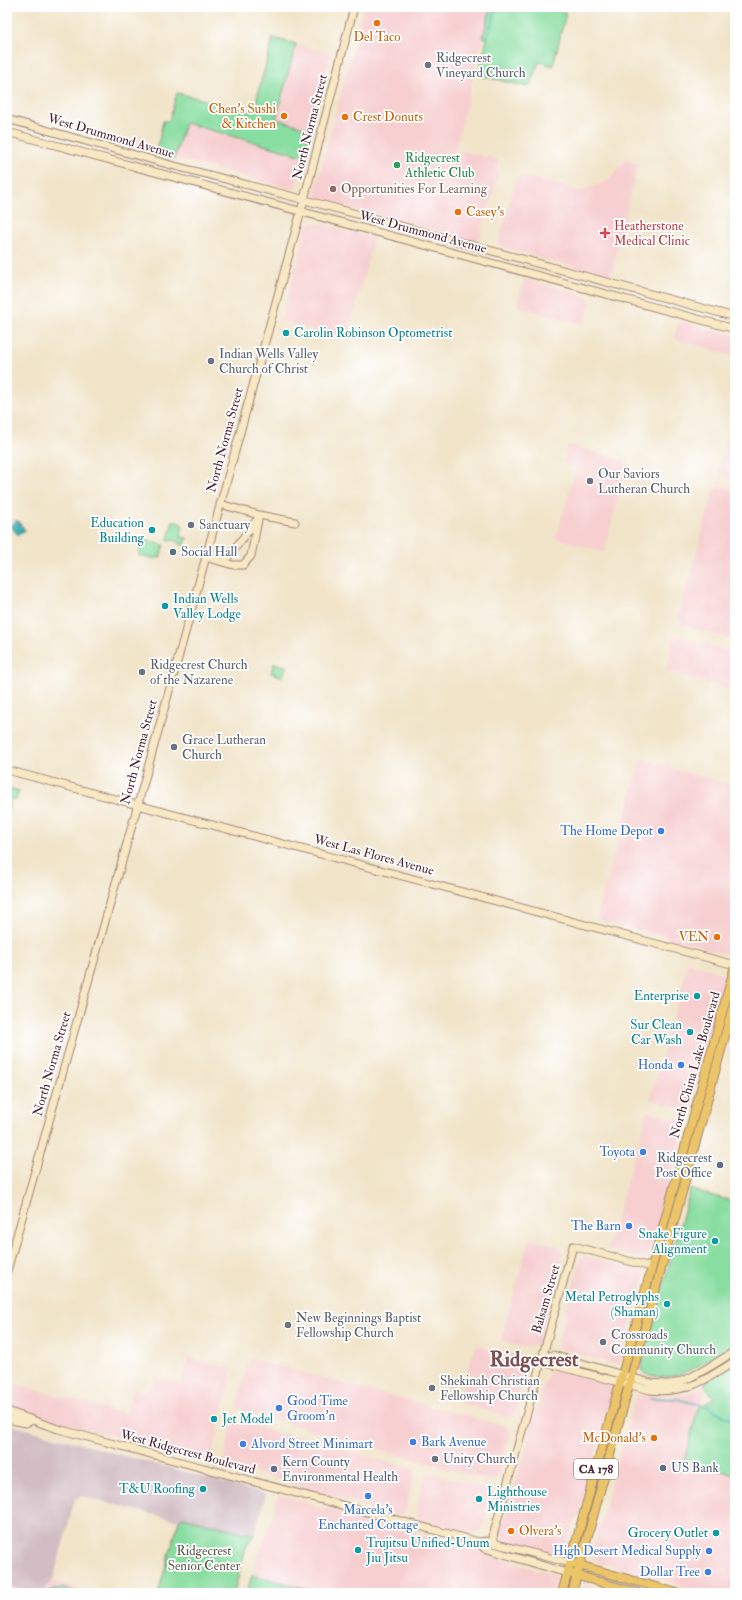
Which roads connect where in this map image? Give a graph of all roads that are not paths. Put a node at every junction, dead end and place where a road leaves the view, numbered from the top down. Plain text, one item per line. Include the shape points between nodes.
1 (354, 7) edge
2 (7, 119) edge
3 (7, 132) edge
4 (304, 200) junction
5 (301, 211) junction
6 (370, 218) junction
7 (367, 229) junction
8 (735, 317) edge
9 (735, 330) edge
10 (220, 504) junction
11 (259, 516) junction
12 (295, 522) dead end
13 (205, 557) junction
14 (224, 562) junction
15 (7, 770) edge
16 (138, 804) junction
17 (735, 966) edge
18 (735, 999) edge
19 (651, 1267) junction
20 (7, 1271) edge
21 (647, 1318) junction
22 (735, 1351) edge
23 (542, 1357) junction
24 (735, 1361) edge
25 (631, 1377) junction
26 (621, 1378) junction
27 (629, 1385) junction
28 (7, 1411) edge
29 (7, 1419) edge
30 (30, 1421) junction
31 (608, 1425) junction
32 (607, 1467) junction
33 (479, 1542) junction
34 (495, 1543) junction
35 (570, 1563) junction
36 (580, 1566) junction
37 (568, 1573) junction
38 (577, 1576) junction
39 (562, 1593) edge
40 (572, 1593) edge
41 (638, 1593) edge
42 (677, 1593) edge

1 - 4 main road, North Norma Street
2 - 4 main road, West Drummond Avenue
3 - 5 main road, West Drummond Avenue
4 - 5 main road, North Norma Street
4 - 6 main road, West Drummond Avenue
5 - 7 main road, West Drummond Avenue
5 - 10 main road, North Norma Street
6 - 7 main road
6 - 8 main road, West Drummond Avenue
7 - 9 main road, West Drummond Avenue
10 - 11 main road
10 - 13 main road, North Norma Street
11 - 12 main road
11 - 14 main road
11 - 14 main road via 249,560 243,565
13 - 14 main road
13 - 16 main road, North Norma Street
15 - 16 main road, West Las Flores Avenue
16 - 17 main road, West Las Flores Avenue
16 - 20 main road, North Norma Street
17 - 19 main road, North China Lake Boulevard / CA 178
18 - 21 main road, North China Lake Boulevard / CA 178
19 - 21 main road via 655,1274 646,1310
19 - 23 main road, Balsam Street via 573,1246
19 - 26 main road, North China Lake Boulevard / CA 178
21 - 25 main road, North China Lake Boulevard / CA 178
22 - 25 main road via 676,1383 651,1383
23 - 26 main road via 553,1355
23 - 34 main road, Balsam Street via 493,1536
24 - 27 main road via 700,1382 677,1390 665,1392
25 - 26 main road
25 - 27 main road, North China Lake Boulevard / CA 178
26 - 27 main road
26 - 31 main road, North China Lake Boulevard / CA 178
27 - 32 main road, North China Lake Boulevard / CA 178
28 - 30 main road, West Ridgecrest Boulevard
29 - 30 main road, West Ridgecrest Boulevard via 26,1423
30 - 33 main road, West Ridgecrest Boulevard
31 - 32 main road via 611,1434 604,1460
31 - 35 main road, North China Lake Boulevard / CA 178
32 - 36 main road, North China Lake Boulevard / CA 178
33 - 34 main road, West Ridgecrest Boulevard
33 - 37 main road, West Ridgecrest Boulevard via 484,1548
34 - 35 main road, West Ridgecrest Boulevard
35 - 36 main road
35 - 37 main road, North China Lake Boulevard
36 - 38 main road, North China Lake Boulevard
36 - 42 main road
37 - 38 main road, West Ridgecrest Boulevard
37 - 39 main road, North China Lake Boulevard
38 - 40 main road, North China Lake Boulevard
38 - 41 main road, West Ridgecrest Boulevard

